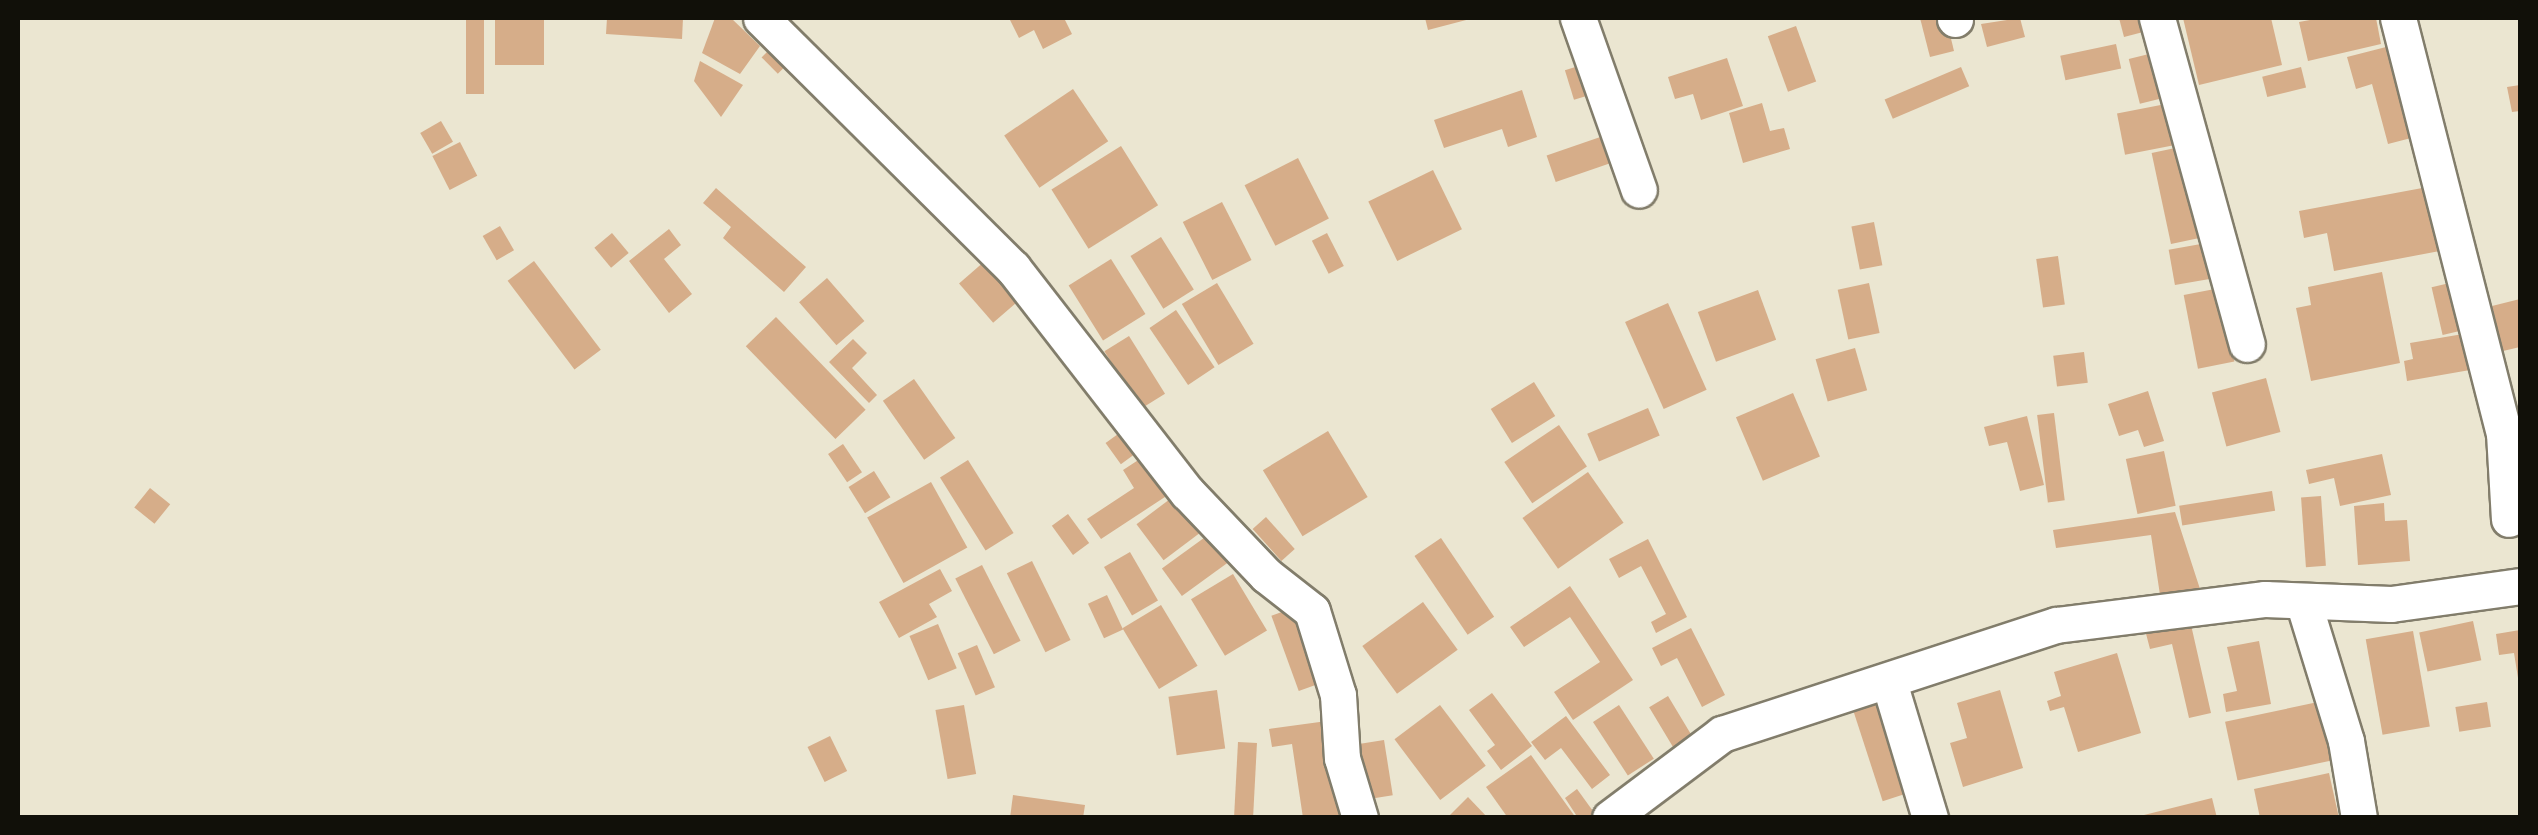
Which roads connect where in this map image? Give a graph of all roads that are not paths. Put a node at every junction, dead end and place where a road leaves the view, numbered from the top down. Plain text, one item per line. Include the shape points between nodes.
1 (761, 18) edge
2 (1578, 18) edge
3 (2157, 18) edge
4 (2398, 18) edge
5 (1639, 190) dead end
6 (2247, 344) dead end
7 (2510, 518) dead end
8 (2520, 586) edge
9 (2303, 600) junction
10 (1889, 682) junction
11 (1360, 818) edge
12 (1610, 818) edge
13 (1930, 818) edge
14 (2360, 818) edge

1 - 11 street via 1013,268 1187,492 1266,575 1312,611 1338,695 1342,758
2 - 5 street
3 - 6 street
4 - 7 street via 2504,433
8 - 9 street via 2391,604
9 - 10 street via 2056,625
9 - 14 street via 2346,741
10 - 12 street via 1722,734
10 - 13 street

